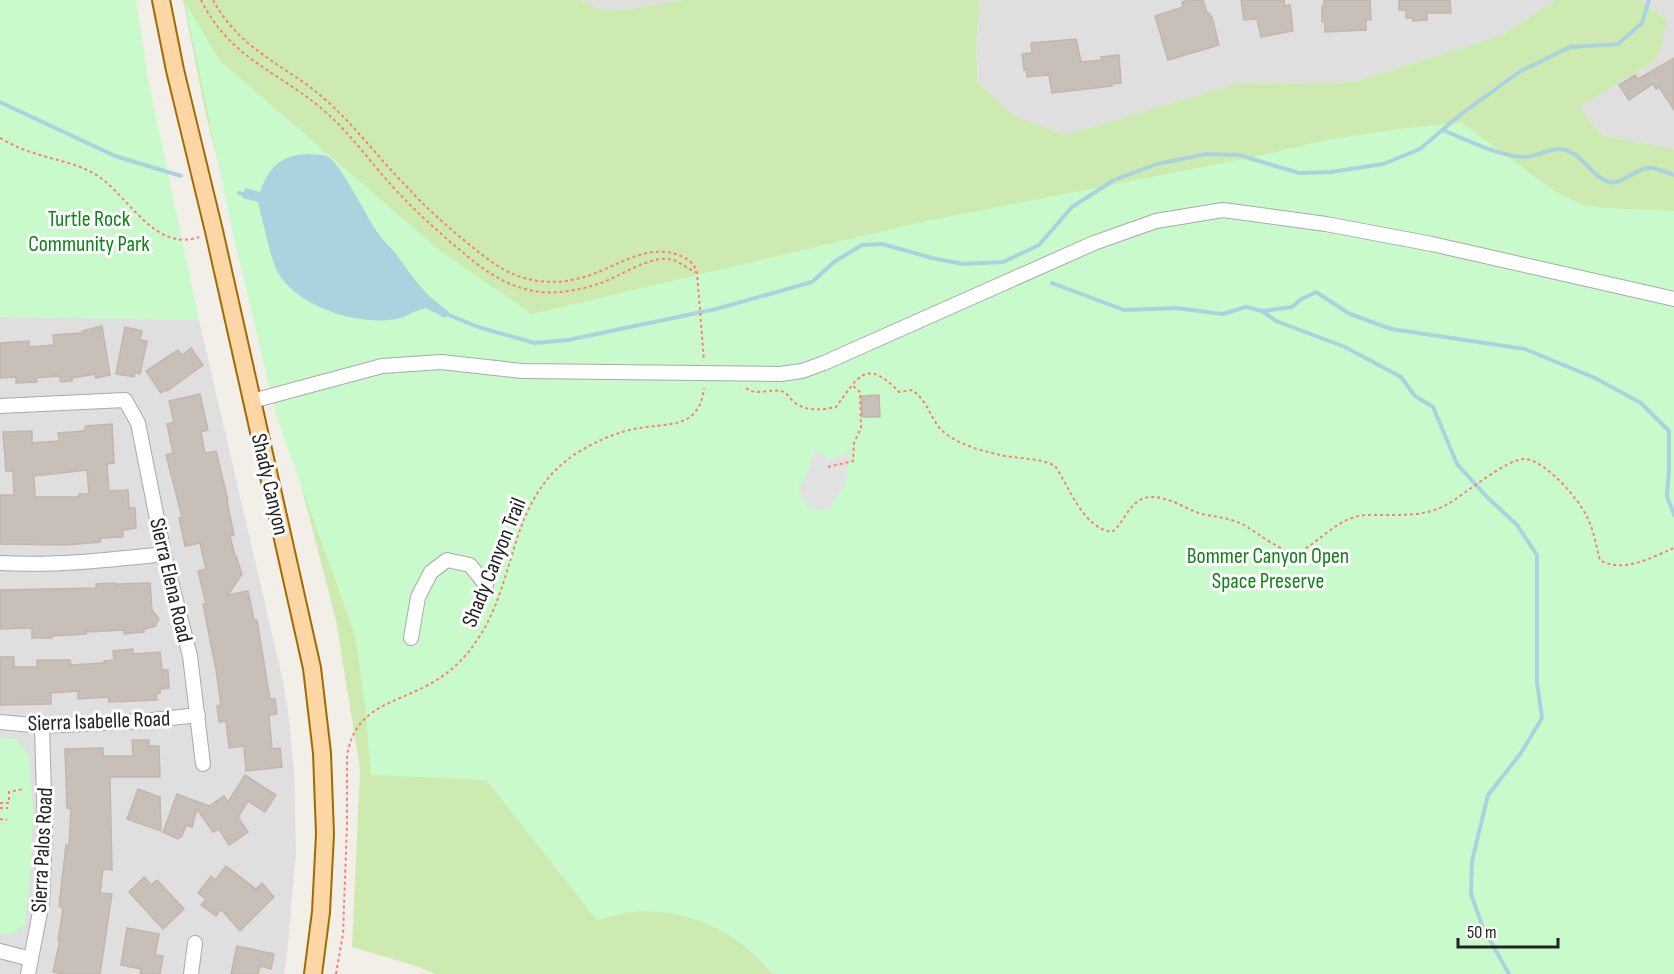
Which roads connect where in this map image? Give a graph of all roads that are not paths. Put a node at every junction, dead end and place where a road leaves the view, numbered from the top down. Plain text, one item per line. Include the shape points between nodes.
1 (161, 0) edge
2 (1674, 299) edge
3 (252, 401) junction
4 (0, 405) edge
5 (164, 554) junction
6 (0, 563) edge
7 (486, 585) dead end
8 (411, 638) dead end
9 (198, 715) junction
10 (0, 722) edge
11 (42, 726) junction
12 (203, 764) dead end
13 (195, 943) dead end
14 (0, 951) edge
15 (31, 959) junction
16 (28, 974) edge
17 (191, 974) edge
18 (313, 974) edge

1 - 3 main road, Shady Canyon
2 - 3 street via 1432,244 1223,210 1156,221 1094,243 802,370 780,374 522,372 441,362 382,366
3 - 18 main road, Shady Canyon via 303,625 318,710 325,834
4 - 5 street, Sierra Elena Road via 124,400 138,423
5 - 6 street via 58,563
5 - 9 street, Sierra Elena Road via 190,656
7 - 8 street via 470,566 447,560 431,572 418,597
9 - 11 street, Sierra Isabelle Road
9 - 12 street, Sierra Elena Road
10 - 11 street, Sierra Isabelle Road
11 - 15 street, Sierra Palos Road via 42,902
13 - 17 street
14 - 15 street
15 - 16 street, Sierra Palos Road

